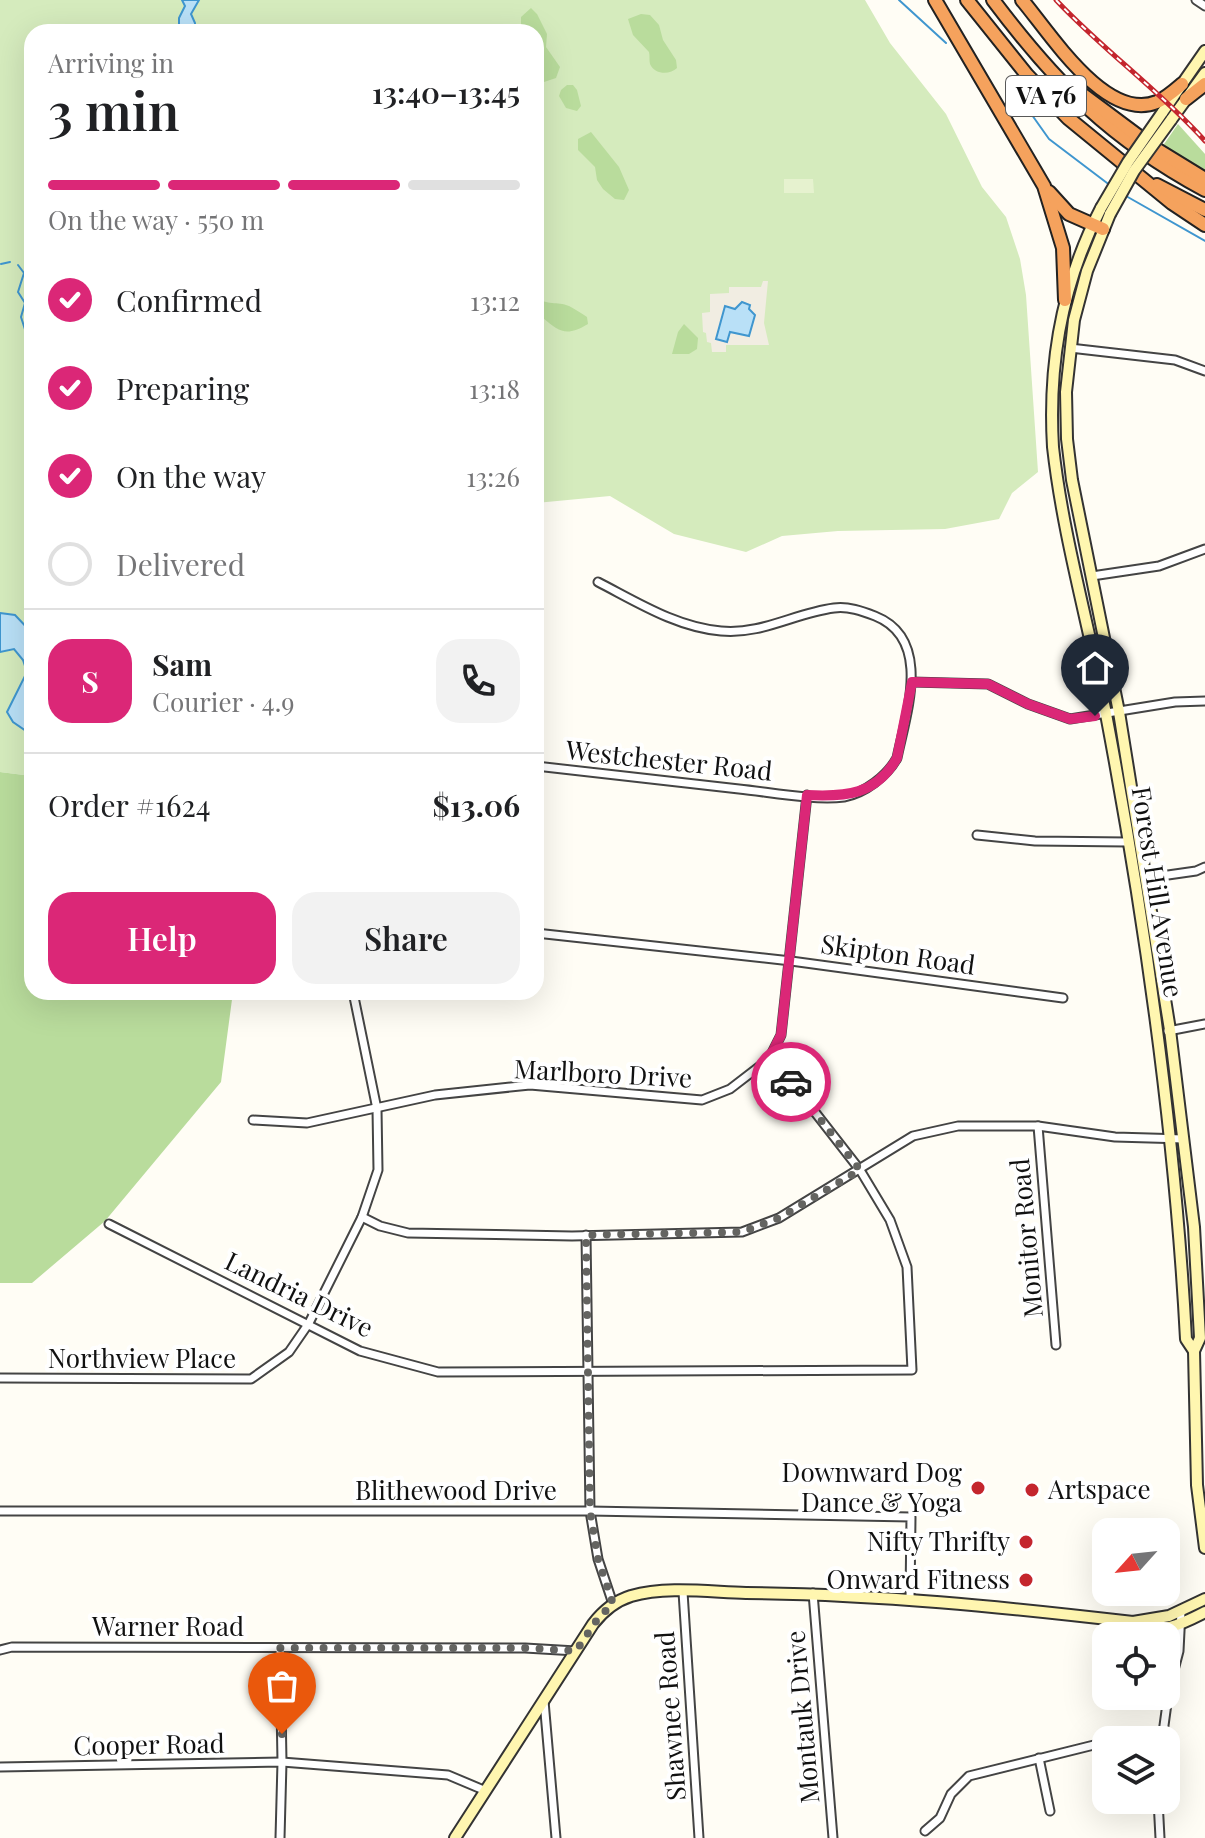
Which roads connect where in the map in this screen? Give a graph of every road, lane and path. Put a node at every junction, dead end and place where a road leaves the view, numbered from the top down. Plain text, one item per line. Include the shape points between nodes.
1 (935, 0) edge
2 (967, 0) edge
3 (993, 0) edge
4 (1022, 0) edge
5 (1196, 0) edge
6 (1205, 6) edge
7 (1205, 51) edge
8 (1046, 68) junction
9 (1205, 73) edge
10 (1182, 84) junction
11 (1205, 84) edge
12 (1186, 99) junction
13 (1166, 116) junction
14 (1139, 177) junction
15 (1205, 179) edge
16 (1044, 186) junction
17 (1205, 190) edge
18 (1205, 210) edge
19 (1205, 225) edge
20 (1098, 227) junction
21 (1065, 300) junction
22 (1070, 348) junction
23 (1205, 371) edge
24 (1205, 549) edge
25 (1092, 576) junction
26 (598, 582) dead end
27 (912, 682) junction
28 (1205, 701) edge
29 (1119, 712) junction
30 (1106, 715) junction
31 (544, 767) edge
32 (807, 795) junction
33 (977, 835) dead end
34 (1127, 842) junction
35 (1205, 867) edge
36 (1147, 878) junction
37 (544, 934) edge
38 (791, 961) junction
39 (1063, 998) dead end
40 (355, 1000) edge
41 (1205, 1024) edge
42 (1170, 1030) junction
43 (1156, 1032) junction
44 (769, 1059) junction
45 (377, 1109) junction
46 (253, 1120) dead end
47 (1038, 1126) junction
48 (1170, 1139) junction
49 (1184, 1139) junction
50 (860, 1170) junction
51 (362, 1217) junction
52 (109, 1224) dead end
53 (586, 1235) junction
54 (309, 1323) junction
55 (1056, 1345) dead end
56 (1194, 1351) junction
57 (587, 1370) junction
58 (0, 1378) edge
59 (1201, 1478) edge
60 (0, 1511) edge
61 (590, 1511) junction
62 (1205, 1548) edge
63 (683, 1592) junction
64 (813, 1593) junction
65 (910, 1598) junction
66 (1205, 1599) edge
67 (613, 1604) junction
68 (1181, 1611) junction
69 (1205, 1612) edge
70 (1133, 1622) joint
71 (1180, 1625) joint
72 (280, 1648) junction
73 (0, 1650) edge
74 (576, 1651) junction
75 (544, 1701) junction
76 (1092, 1745) edge
77 (1039, 1758) junction
78 (282, 1762) junction
79 (0, 1767) edge
80 (486, 1791) junction
81 (1050, 1811) dead end
82 (1159, 1814) edge
83 (925, 1831) dead end
84 (280, 1838) edge
85 (455, 1838) edge
86 (556, 1838) edge
87 (699, 1838) edge
88 (833, 1838) edge
89 (1160, 1838) edge

1 - 16 highway
2 - 14 highway, VA 76 via 1047,97
3 - 8 highway, VA 76
4 - 10 highway via 1077,67 1118,100 1153,103
5 - 6 street
7 - 10 main road, Forest Hill Avenue
8 - 15 highway
8 - 17 highway, VA 76 via 1109,127
9 - 12 main road, Forest Hill Avenue
10 - 13 main road, Forest Hill Avenue
11 - 12 highway
12 - 13 main road, Forest Hill Avenue
13 - 20 main road, Forest Hill Avenue, bridge
14 - 18 highway, VA 76
14 - 19 highway, VA 76
16 - 20 highway via 1069,214
16 - 21 highway via 1063,248
20 - 21 main road, Forest Hill Avenue
20 - 22 main road, Forest Hill Avenue
21 - 30 main road, Forest Hill Avenue via 1052,366 1053,447
22 - 23 street via 1175,360
22 - 25 main road, Forest Hill Avenue via 1067,439
24 - 25 street via 1159,566
25 - 29 main road, Forest Hill Avenue
26 - 27 street via 664,616 721,631 763,629 834,608 865,612 890,624 898,635 907,649
27 - 30 street via 988,684 1070,719
27 - 32 street, Westchester Road via 892,768 853,794
28 - 29 street
29 - 30 street
29 - 36 main road, Forest Hill Avenue
30 - 34 main road, Forest Hill Avenue
31 - 32 street, Westchester Road
32 - 38 street
33 - 34 street
34 - 43 main road, Forest Hill Avenue
35 - 36 street
36 - 42 main road, Forest Hill Avenue
37 - 38 street, Skipton Road
38 - 39 street, Skipton Road
38 - 44 street via 781,1035
40 - 45 street, Northview Place
41 - 42 street
42 - 43 street
42 - 49 main road, Forest Hill Avenue
43 - 48 main road, Forest Hill Avenue
44 - 45 street, Marlboro Drive via 730,1089 702,1100 530,1085 435,1095
44 - 50 street
45 - 46 street, Marlboro Drive via 307,1123
45 - 51 street, Northview Place via 378,1170
47 - 48 street
47 - 50 street via 958,1126 913,1136
47 - 55 street, Monitor Road
48 - 49 street
48 - 56 main road, Forest Hill Avenue via 1186,1339
49 - 56 main road, Forest Hill Avenue via 1198,1278 1200,1338
50 - 53 street via 779,1218 742,1232
50 - 57 street, Landria Drive via 890,1220 907,1267 912,1370
51 - 53 street via 408,1233
51 - 54 street, Northview Place
52 - 54 street, Landria Drive
53 - 57 street
54 - 57 street, Landria Drive via 360,1351 438,1372
54 - 58 street, Northview Place via 289,1352 251,1379
56 - 59 main road, Forest Hill Avenue
57 - 61 street
59 - 62 main road, Forest Hill Avenue
60 - 61 street, Blithewood Drive
61 - 65 street, Blithewood Drive via 911,1517
61 - 67 street
63 - 64 main road
63 - 67 main road via 636,1595
63 - 87 street, Shawnee Road
64 - 65 main road
64 - 88 street, Montauk Drive
65 - 70 main road
66 - 68 main road
67 - 74 main road
68 - 70 main road
68 - 71 street
69 - 71 main road
72 - 73 street, Warner Road
72 - 74 street, Warner Road
72 - 78 street
74 - 75 main road
75 - 80 main road
75 - 86 street
76 - 77 street
77 - 81 street
77 - 83 street via 969,1776
78 - 79 street, Cooper Road
78 - 80 street, Cooper Road via 448,1775
78 - 84 street
80 - 85 main road
82 - 89 street

